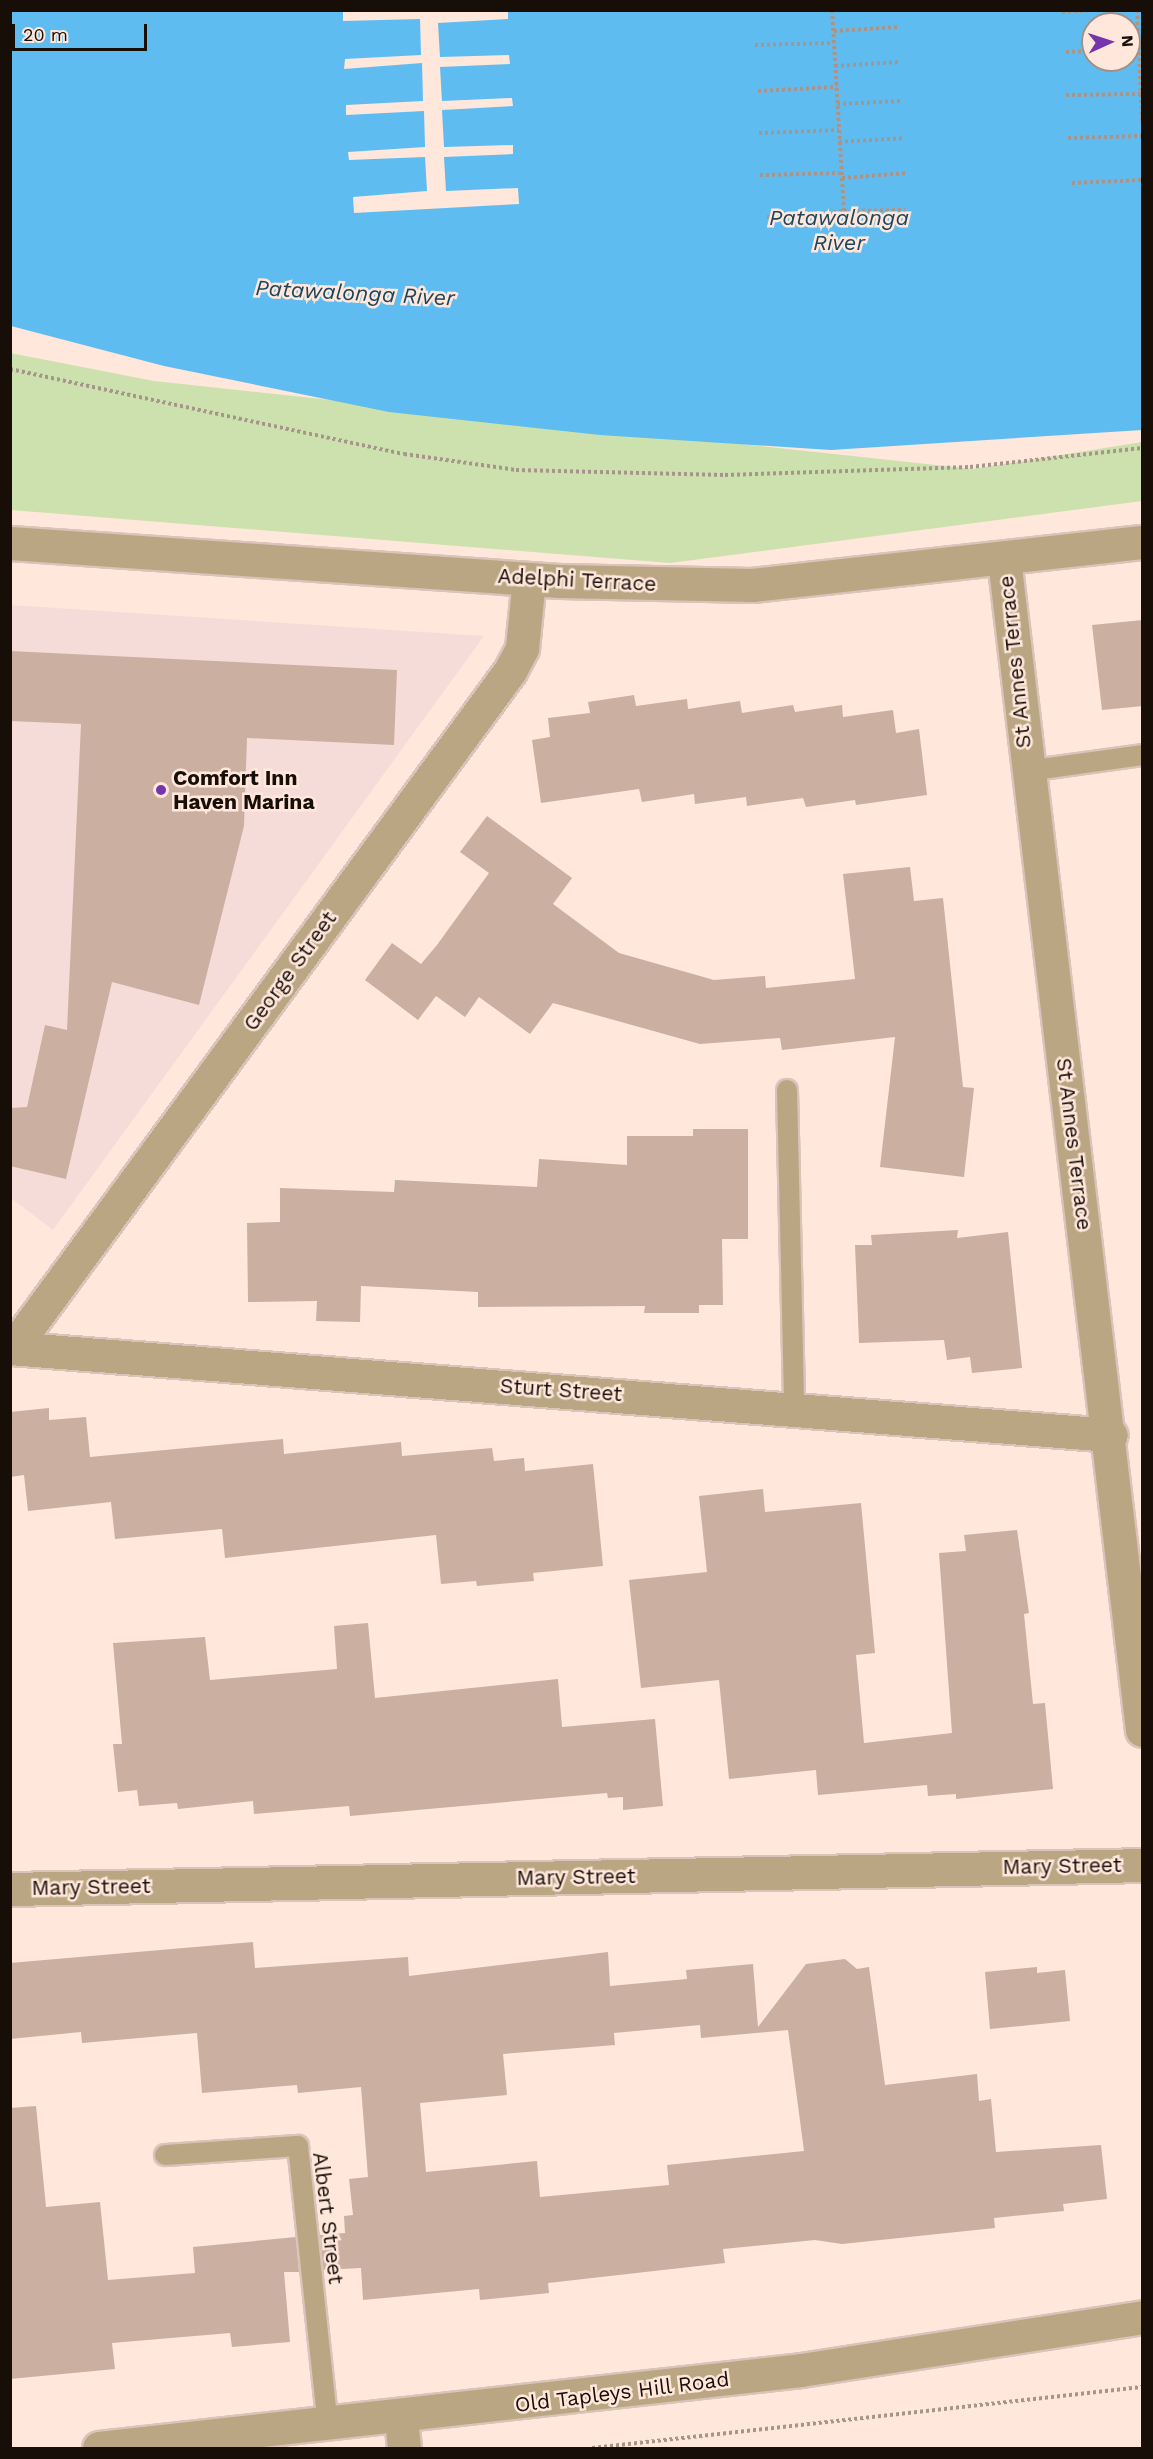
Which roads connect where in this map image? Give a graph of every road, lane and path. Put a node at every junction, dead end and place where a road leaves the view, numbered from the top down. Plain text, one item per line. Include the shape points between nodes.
1 (832, 10) edge
2 (1092, 10) edge
3 (1062, 12) edge
4 (899, 27) dead end
5 (834, 31) junction
6 (834, 43) junction
7 (755, 45) dead end
8 (1081, 51) edge
9 (1066, 52) dead end
10 (901, 62) dead end
11 (835, 66) junction
12 (1142, 67) edge
13 (837, 87) junction
14 (758, 91) dead end
15 (1141, 94) edge
16 (1066, 95) dead end
17 (903, 101) dead end
18 (837, 104) junction
19 (1143, 122) edge
20 (839, 130) junction
21 (759, 133) dead end
22 (1143, 135) edge
23 (905, 138) dead end
24 (1068, 138) dead end
25 (839, 142) junction
26 (908, 173) dead end
27 (760, 175) dead end
28 (842, 175) junction
29 (1143, 180) edge
30 (1072, 183) dead end
31 (905, 210) dead end
32 (844, 212) junction
33 (767, 217) dead end
34 (10, 369) edge
35 (1143, 448) edge
36 (1143, 542) edge
37 (10, 543) edge
38 (1004, 559) junction
39 (529, 579) junction
40 (1143, 754) edge
41 (1027, 771) junction
42 (788, 1090) dead end
43 (12, 1348) edge
44 (794, 1408) junction
45 (1111, 1435) junction
46 (1130, 1481) edge
47 (1143, 1730) edge
48 (1143, 1865) edge
49 (10, 1889) edge
50 (165, 2155) dead end
51 (1143, 2317) edge
52 (1143, 2386) edge
53 (328, 2426) junction
54 (402, 2434) edge
55 (99, 2448) edge
56 (592, 2448) edge

1 - 5 path
2 - 3 path
4 - 5 path
5 - 6 path
6 - 7 path
6 - 11 path
8 - 9 path
10 - 11 path
11 - 13 path
12 - 15 path
13 - 14 path
13 - 18 path
15 - 16 path
15 - 19 path
17 - 18 path
18 - 20 path
20 - 21 path
20 - 25 path
22 - 24 path
23 - 25 path
25 - 28 path
26 - 28 path
27 - 28 path
28 - 32 path
29 - 30 path
31 - 32 path
32 - 33 path
34 - 35 path via 404,454 516,470 725,475 970,468
36 - 38 street, Adelphi Terrace
37 - 39 street, Adelphi Terrace
38 - 39 street, Adelphi Terrace via 752,585
38 - 41 street, St Annes Terrace
39 - 43 street, George Street via 522,648 510,671
40 - 41 lane
41 - 45 street, St Annes Terrace
42 - 44 lane
43 - 44 street, Sturt Street
44 - 45 street, Sturt Street
45 - 46 street, St Annes Terrace
46 - 47 street, St Annes Terrace
48 - 49 street, Mary Street
50 - 53 lane, Albert Street via 298,2146
51 - 54 street, Old Tapleys Hill Road
52 - 56 path
53 - 54 street, Old Tapleys Hill Road
53 - 55 street, Old Tapleys Hill Road

